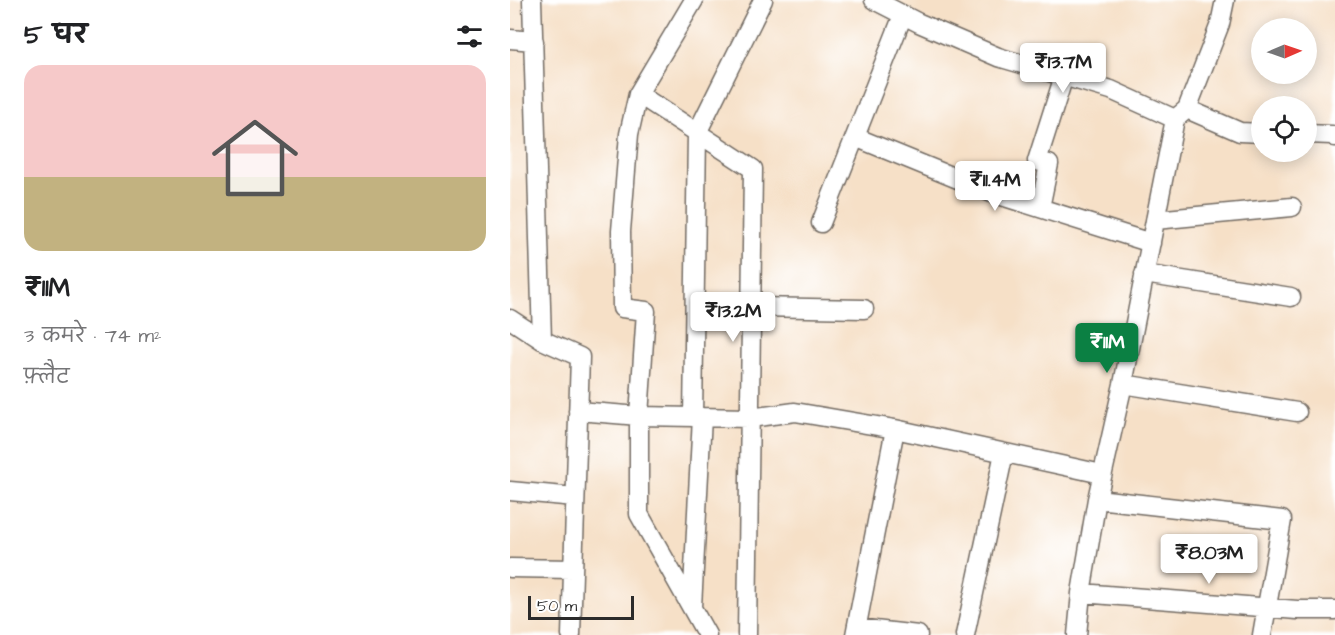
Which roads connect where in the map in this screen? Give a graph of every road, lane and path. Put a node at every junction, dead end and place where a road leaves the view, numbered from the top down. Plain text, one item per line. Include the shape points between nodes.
1 (532, 0) edge
2 (763, 0) edge
3 (874, 0) edge
4 (1225, 0) edge
5 (687, 3) edge
6 (903, 15) junction
7 (510, 39) edge
8 (534, 41) junction
9 (1064, 76) junction
10 (638, 94) junction
11 (1181, 114) junction
12 (1251, 132) edge
13 (697, 133) junction
14 (1317, 134) edge
15 (1335, 136) edge
16 (855, 137) junction
17 (1292, 207) dead end
18 (1040, 208) junction
19 (1155, 220) junction
20 (821, 223) dead end
21 (1151, 243) junction
22 (1144, 274) junction
23 (1291, 297) dead end
24 (751, 307) junction
25 (864, 309) dead end
26 (510, 319) edge
27 (542, 340) junction
28 (1123, 384) junction
29 (578, 411) junction
30 (1296, 412) dead end
31 (639, 416) junction
32 (697, 417) junction
33 (750, 418) junction
34 (895, 429) junction
35 (1004, 453) junction
36 (1102, 474) junction
37 (510, 491) edge
38 (575, 496) junction
39 (1097, 499) junction
40 (510, 568) edge
41 (573, 569) junction
42 (1081, 593) junction
43 (692, 608) junction
44 (1266, 608) junction
45 (1335, 610) edge
46 (856, 631) edge
47 (571, 635) edge
48 (707, 635) edge
49 (747, 635) edge
50 (918, 635) edge
51 (965, 635) edge
52 (1077, 635) edge
53 (1262, 635) edge

1 - 8 street
2 - 13 street
3 - 6 street
4 - 11 street via 1220,24
5 - 10 street
6 - 9 street via 998,57
6 - 16 street
7 - 8 street
8 - 27 street
9 - 11 street
9 - 18 street via 1037,161 1049,164
10 - 13 street
10 - 31 street via 629,134 621,231 622,308 646,310
11 - 12 street
11 - 19 street
13 - 24 street via 753,169
13 - 32 street
14 - 15 street
16 - 18 street via 992,193
16 - 20 street
17 - 19 street
18 - 21 street
19 - 21 street
21 - 22 street
22 - 23 street
22 - 28 street
24 - 25 street
24 - 33 street
26 - 27 street
27 - 29 street via 580,357
28 - 30 street
28 - 36 street
29 - 31 street
29 - 38 street
31 - 32 street
31 - 43 street via 639,514
32 - 33 street
32 - 43 street
33 - 34 street via 795,412
33 - 49 street
34 - 35 street
34 - 46 street
35 - 36 street
35 - 51 street
36 - 39 street
37 - 38 street
38 - 41 street
39 - 42 street
39 - 44 street via 1282,520
40 - 41 street
41 - 47 street
42 - 44 street
42 - 52 street
43 - 48 street
44 - 45 street
44 - 53 street
46 - 50 street

